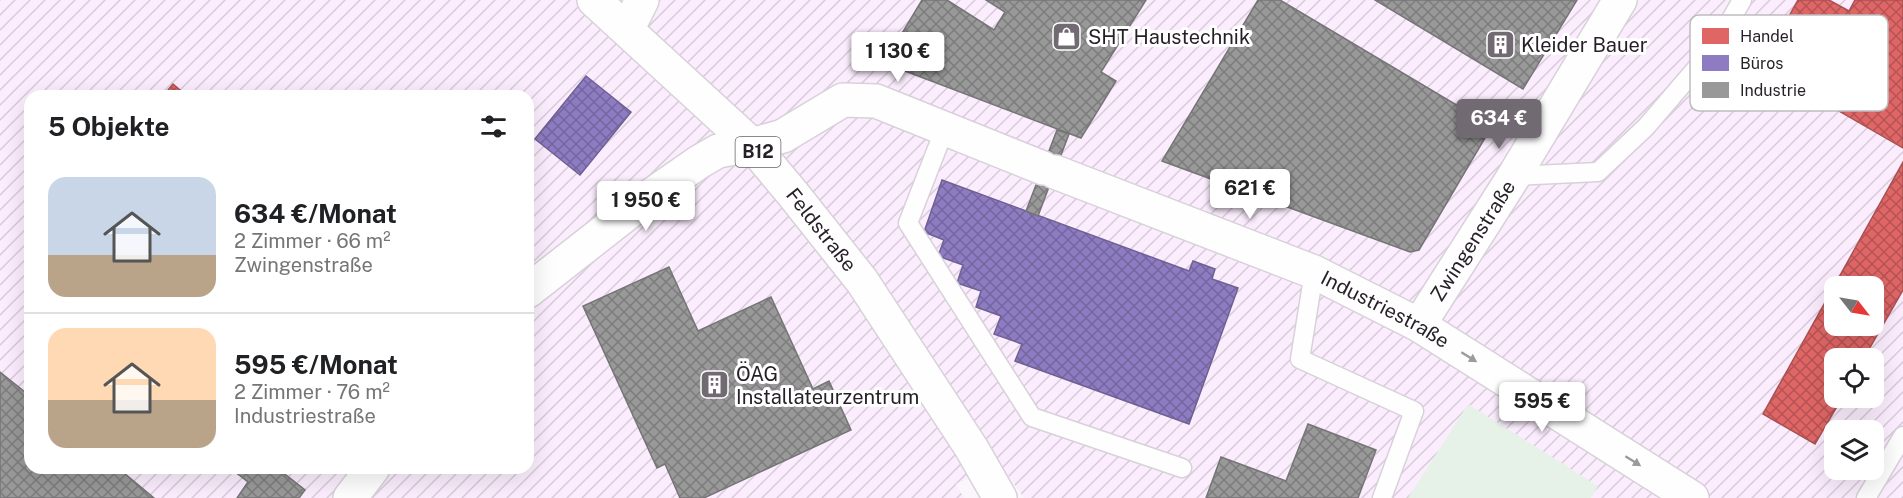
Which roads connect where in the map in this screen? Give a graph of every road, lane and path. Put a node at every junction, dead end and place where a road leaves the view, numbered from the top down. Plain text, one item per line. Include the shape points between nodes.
1 (594, 0) edge
2 (642, 0) edge
3 (1620, 0) edge
4 (1742, 0) edge
5 (1733, 15) edge
6 (627, 30) junction
7 (1690, 76) edge
8 (945, 128) junction
9 (752, 145) junction
10 (1514, 176) junction
11 (1314, 272) junction
12 (534, 286) edge
13 (1419, 325) junction
14 (1903, 436) edge
15 (1182, 468) dead end
16 (368, 474) edge
17 (350, 498) edge
18 (1000, 498) edge
19 (1382, 498) edge
20 (1692, 498) edge
21 (1866, 498) edge

1 - 6 street, Feldstraße / B12
2 - 6 street
3 - 10 street, Zwingenstraße
4 - 5 lane
6 - 9 street, Feldstraße / B12
7 - 10 lane via 1647,127 1598,172
8 - 9 street, Industriestraße via 876,101 843,100 783,136
8 - 11 street, Industriestraße
8 - 15 lane via 908,223 1032,417
9 - 12 street, Industriestraße via 718,151 699,162
9 - 18 street, Feldstraße / B12 via 862,280
10 - 13 street, Zwingenstraße
11 - 13 street, Industriestraße
11 - 19 lane via 1300,359 1414,411
13 -> 20 street, Industriestraße
14 - 21 lane
16 - 17 street

